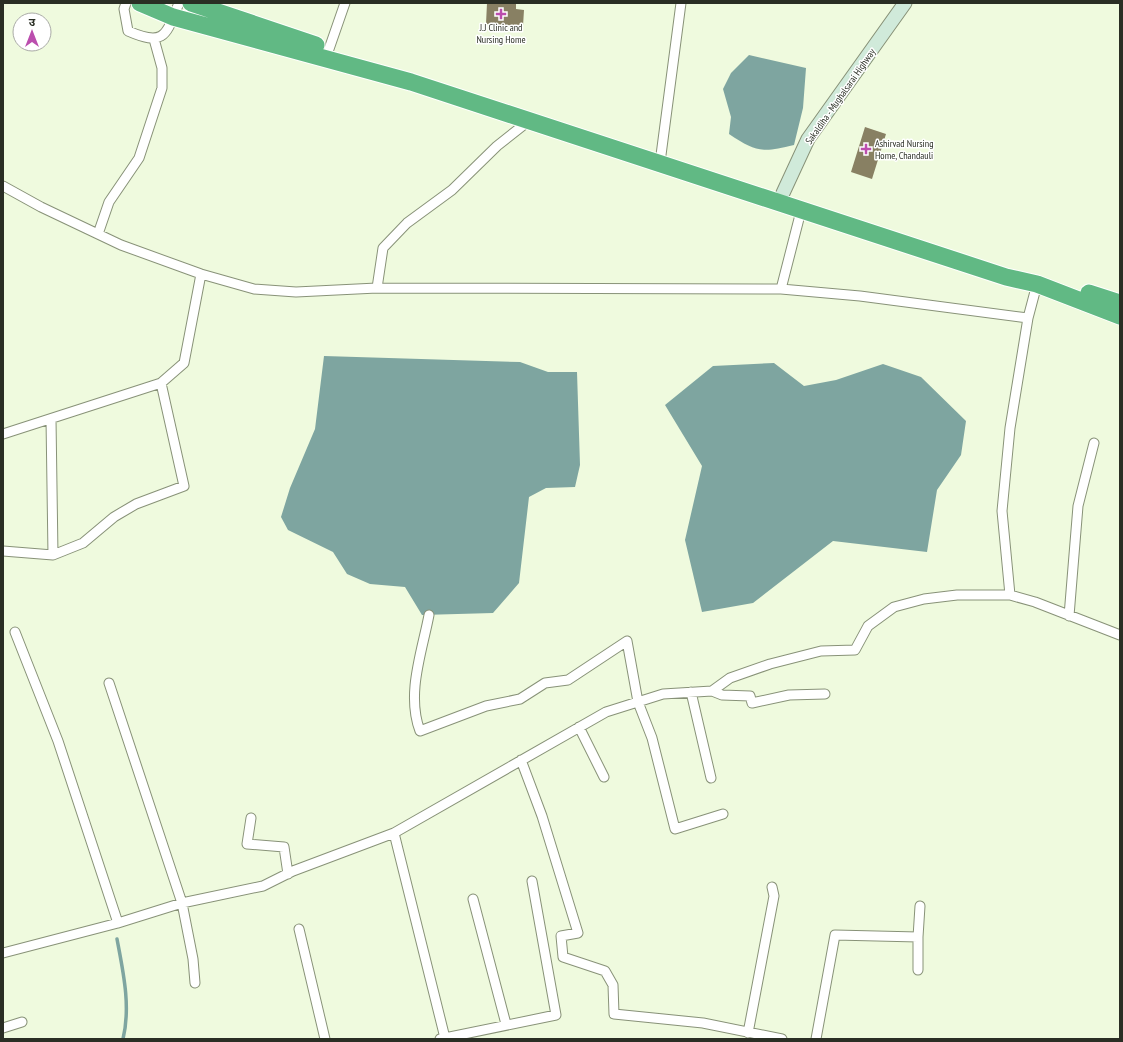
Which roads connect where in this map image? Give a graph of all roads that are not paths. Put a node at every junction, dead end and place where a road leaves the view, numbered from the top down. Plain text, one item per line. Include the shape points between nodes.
1 (126, 3) edge
2 (140, 3) edge
3 (191, 3) edge
4 (345, 3) edge
5 (680, 3) edge
6 (905, 3) edge
7 (176, 10) edge
8 (154, 40) junction
9 (329, 49) junction
10 (530, 120) junction
11 (661, 155) junction
12 (3, 186) edge
13 (782, 193) junction
14 (803, 206) junction
15 (98, 234) junction
16 (201, 274) junction
17 (1037, 284) junction
18 (377, 288) junction
19 (781, 289) junction
20 (1120, 303) edge
21 (1120, 316) edge
22 (1028, 318) junction
23 (161, 383) junction
24 (51, 419) junction
25 (3, 434) edge
26 (1094, 443) dead end
27 (3, 551) edge
28 (53, 555) junction
29 (1010, 595) junction
30 (429, 615) dead end
31 (1069, 616) junction
32 (15, 632) dead end
33 (1120, 635) edge
34 (109, 683) dead end
35 (712, 691) junction
36 (691, 692) junction
37 (825, 694) dead end
38 (638, 702) junction
39 (579, 727) junction
40 (521, 760) junction
41 (604, 777) dead end
42 (711, 778) dead end
43 (723, 814) dead end
44 (251, 818) dead end
45 (394, 833) junction
46 (288, 874) junction
47 (532, 881) dead end
48 (772, 887) dead end
49 (474, 899) dead end
50 (182, 903) junction
51 (920, 906) dead end
52 (118, 923) junction
53 (299, 929) dead end
54 (918, 937) junction
55 (3, 953) edge
56 (918, 970) dead end
57 (195, 984) dead end
58 (22, 1022) dead end
59 (506, 1024) junction
60 (3, 1028) edge
61 (748, 1033) junction
62 (443, 1038) edge
63 (325, 1039) edge
64 (782, 1039) edge
65 (816, 1039) edge

1 - 8 street via 124,10 128,31
2 - 7 highway
3 - 9 highway
4 - 9 street
5 - 11 street
6 - 13 street, Sakaldiha - Mughalsarai Highway via 808,139
7 - 8 street via 167,32
7 - 10 highway
8 - 15 street via 162,68 162,88 139,158 109,202
9 - 11 highway via 538,112
10 - 14 highway
10 - 18 street via 497,146 452,190 407,223 383,248
11 - 13 highway
12 - 15 street
13 - 14 highway
14 - 17 highway via 1006,277
14 - 19 street
14 - 20 highway
15 - 16 street via 120,246
16 - 18 street via 254,289 296,292
16 - 23 street via 184,363
17 - 21 highway
17 - 22 street
18 - 19 street
19 - 22 street via 860,296
22 - 29 street via 1010,428 1002,511
23 - 24 street
23 - 28 street via 184,486 136,504 114,517 83,543
24 - 25 street
24 - 28 street
26 - 31 street via 1078,506
27 - 28 street
29 - 31 street
29 - 35 street via 956,595 894,607 868,626 855,650 821,651 770,664 730,678
30 - 38 street via 415,685 414,716 420,730 486,706 520,699 545,683 568,680 627,641
31 - 33 street
32 - 52 street via 58,741
34 - 50 street
35 - 36 street
35 - 37 street via 722,695 750,696 752,703 789,695
36 - 38 street via 663,694
36 - 42 street
38 - 39 street via 606,712
38 - 43 street via 652,738 675,829
39 - 40 street
39 - 41 street
40 - 45 street
40 - 61 street via 542,816 578,933 561,936 563,957 605,971 613,985 614,1014 704,1023
44 - 46 street via 247,844 284,847
45 - 46 street
45 - 62 street
46 - 50 street via 263,886
47 - 59 street via 556,1016
48 - 61 street via 774,896
49 - 59 street
50 - 52 street
50 - 57 street
51 - 54 street
52 - 55 street
53 - 63 street
54 - 56 street
54 - 65 street via 835,935
58 - 60 street
59 - 62 street
61 - 64 street

